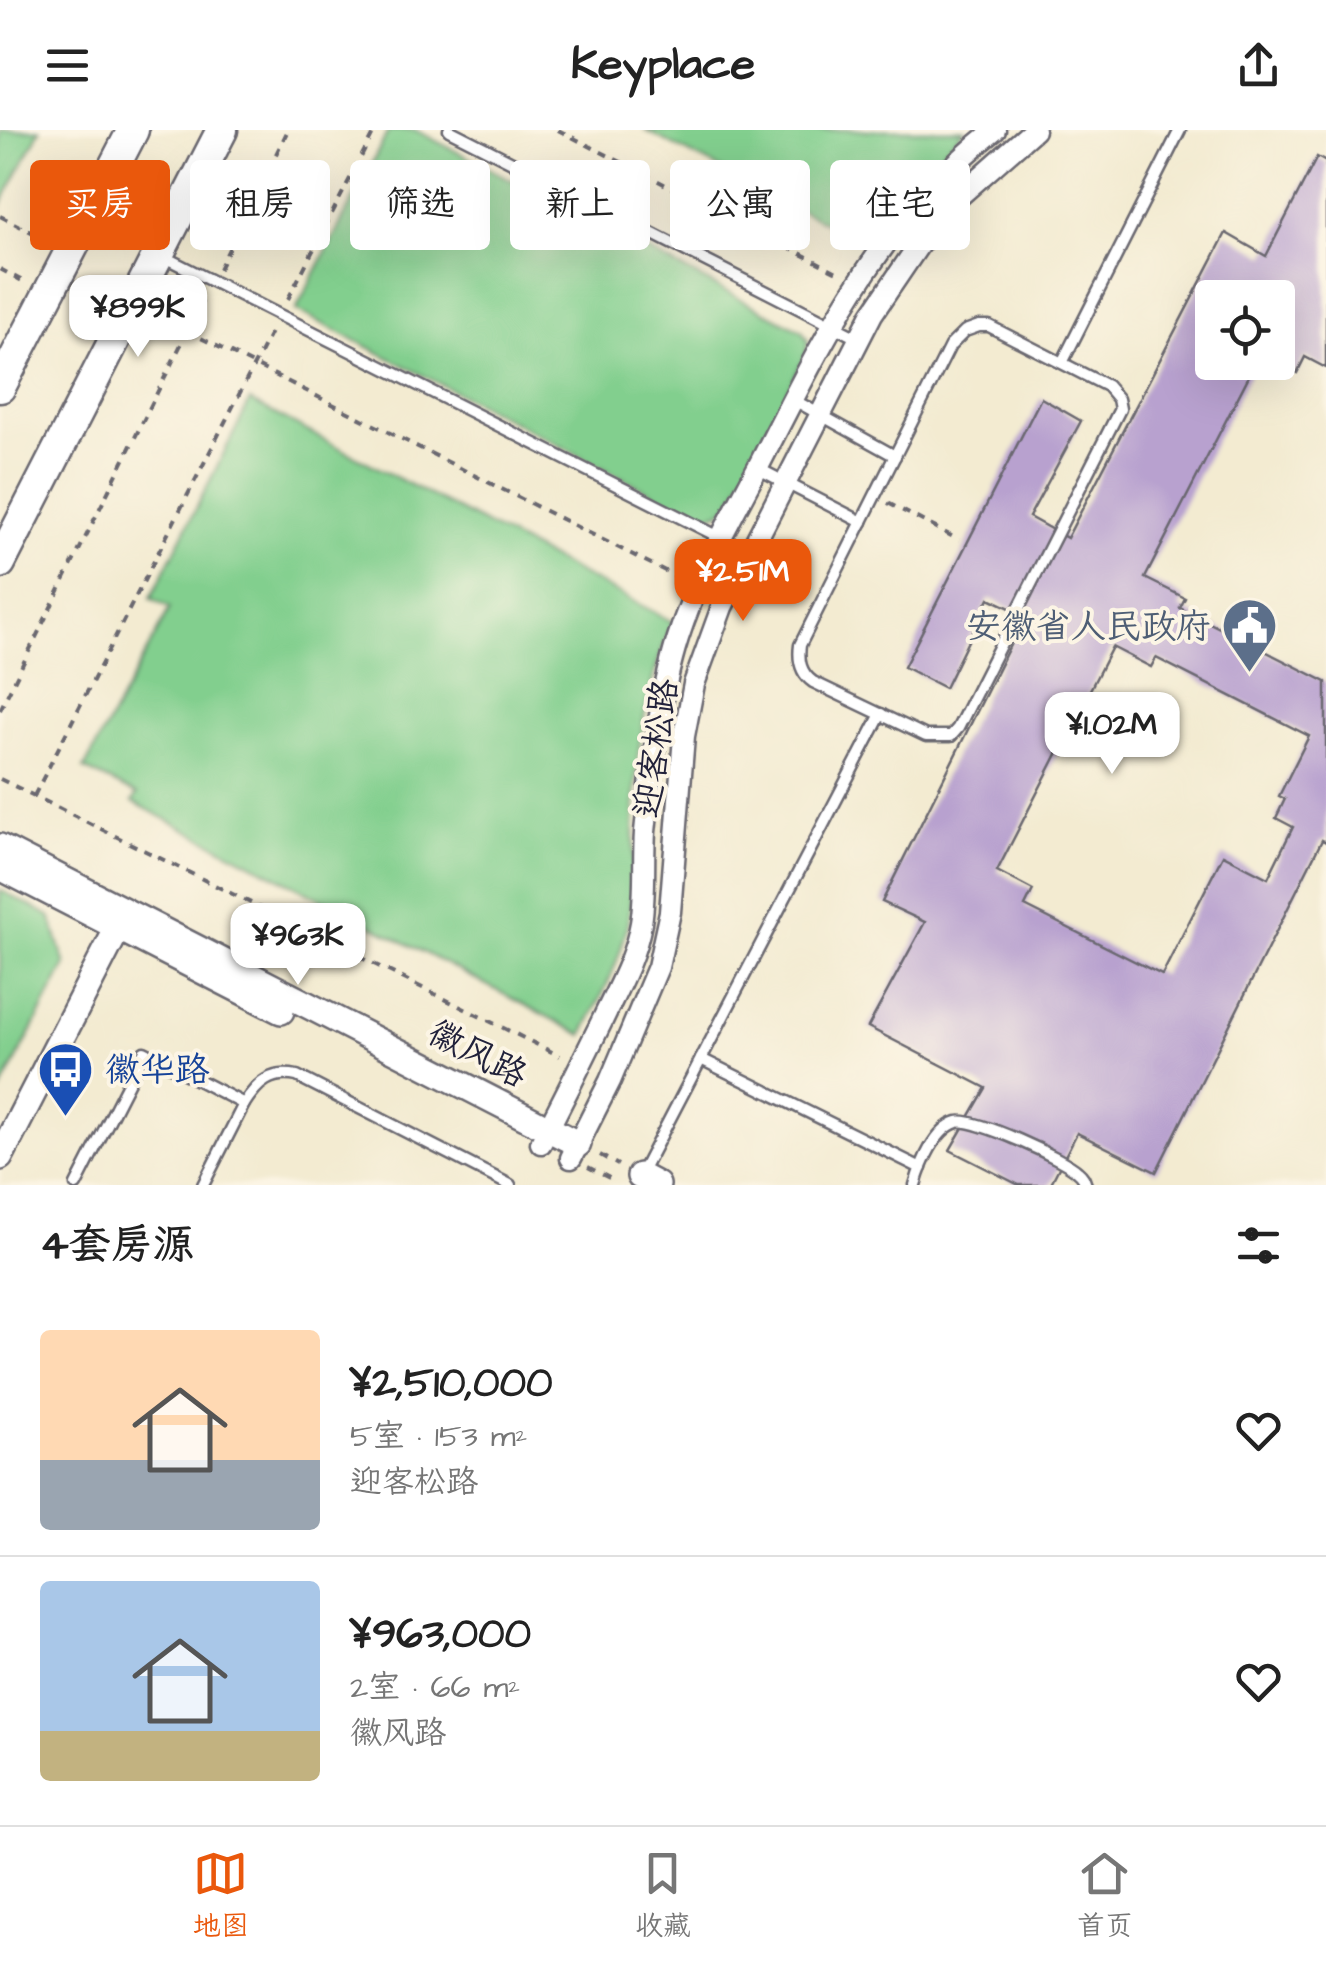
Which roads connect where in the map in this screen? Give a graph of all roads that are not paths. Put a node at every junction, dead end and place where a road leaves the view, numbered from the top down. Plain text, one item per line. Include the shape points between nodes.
1 (133, 130) edge
2 (222, 130) edge
3 (449, 130) edge
4 (995, 130) edge
5 (1034, 130) edge
6 (1180, 130) edge
7 (118, 160) edge
8 (71, 250) edge
9 (150, 250) edge
10 (158, 254) junction
11 (831, 325) junction
12 (860, 339) junction
13 (1064, 362) junction
14 (0, 387) edge
15 (792, 399) junction
16 (820, 415) junction
17 (895, 456) junction
18 (757, 468) junction
19 (786, 483) junction
20 (862, 522) junction
21 (721, 538) junction
22 (750, 553) junction
23 (0, 563) edge
24 (881, 714) junction
25 (0, 847) edge
26 (0, 868) edge
27 (122, 920) junction
28 (700, 1059) junction
29 (244, 1104) junction
30 (545, 1136) junction
31 (574, 1151) joint
32 (0, 1157) edge
33 (921, 1168) junction
34 (639, 1183) edge
35 (76, 1185) edge
36 (204, 1185) edge
37 (510, 1185) edge
38 (916, 1185) edge
39 (1086, 1185) edge

1 - 7 main road
2 - 10 main road
3 - 11 lane
4 - 11 street, 迎客松路 via 900,221
5 - 12 street, 迎客松路 via 941,212
6 - 13 lane
8 - 14 main road
9 - 10 lane
10 - 21 lane
10 - 23 main road
11 - 12 lane
11 - 15 street, 迎客松路
12 - 16 street, 迎客松路
13 - 17 lane via 989,326 965,331 950,346
13 - 24 lane via 1107,386 1120,409 958,728 951,736 926,736
15 - 16 lane
15 - 18 street, 迎客松路
16 - 17 lane
16 - 19 street, 迎客松路
17 - 20 lane
18 - 19 lane
18 - 21 street, 迎客松路
19 - 20 lane
19 - 22 street, 迎客松路
20 - 24 lane via 799,659 809,680
21 - 22 lane
21 - 30 street, 迎客松路 via 677,640 657,740 640,927 629,964
22 - 31 street, 迎客松路 via 694,684 658,968
24 - 28 lane
25 - 27 street, 徽风路
26 - 27 street, 徽风路
27 - 30 street, 徽风路
27 - 32 street
28 - 33 lane
28 - 34 lane
29 - 35 lane via 144,1052
29 - 36 lane
29 - 37 lane via 273,1074 297,1076
30 - 31 street, 徽风路
33 - 38 lane
33 - 39 lane via 941,1133 956,1122 974,1122 1070,1166

